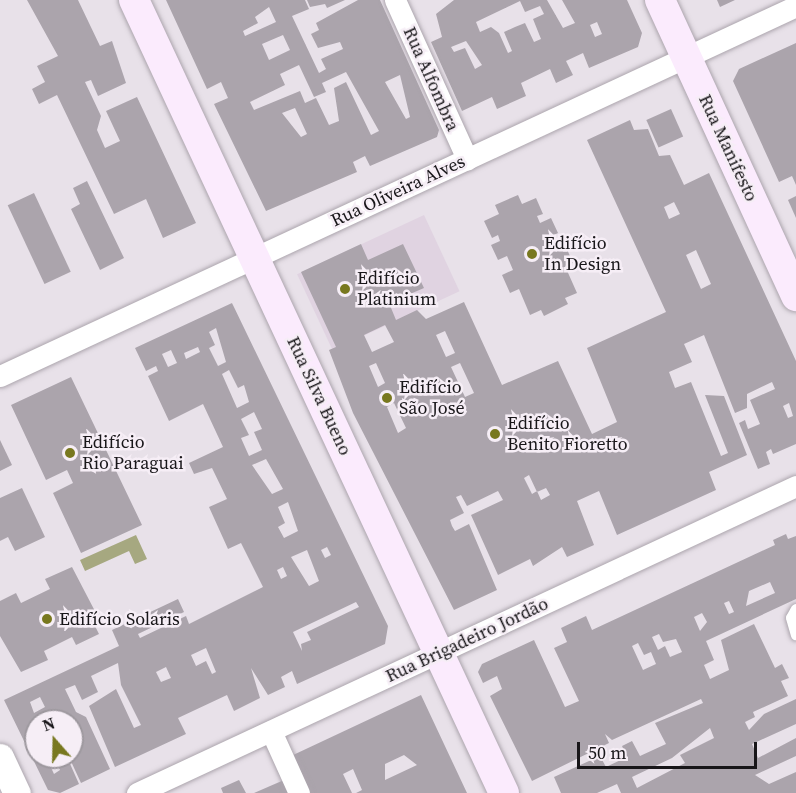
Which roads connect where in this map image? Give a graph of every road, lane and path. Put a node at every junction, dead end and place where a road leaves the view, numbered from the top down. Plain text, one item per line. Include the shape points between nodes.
1 (134, 0) edge
2 (395, 0) edge
3 (660, 0) edge
4 (796, 6) edge
5 (686, 57) junction
6 (467, 159) junction
7 (254, 257) junction
8 (796, 296) edge
9 (0, 376) edge
10 (796, 486) edge
11 (796, 609) edge
12 (796, 635) edge
13 (439, 653) junction
14 (271, 731) junction
15 (0, 758) edge
16 (16, 793) edge
17 (137, 793) edge
18 (299, 793) edge
19 (504, 793) edge

1 - 7 main road, Rua Silva Bueno
2 - 6 street, Rua Alfombra
3 - 5 main road, Rua Manifesto
4 - 5 street, Rua Oliveira Alves
5 - 6 street, Rua Oliveira Alves
5 - 8 main road, Rua Manifesto
6 - 7 street, Rua Oliveira Alves
7 - 9 street, Rua Oliveira Alves
7 - 13 main road, Rua Silva Bueno
10 - 13 street, Rua Brigadeiro Jordão
11 - 12 lane via 791,618
13 - 14 street, Rua Brigadeiro Jordão
13 - 19 main road, Rua Silva Bueno
14 - 17 street, Rua Brigadeiro Jordão
14 - 18 street
15 - 16 street

